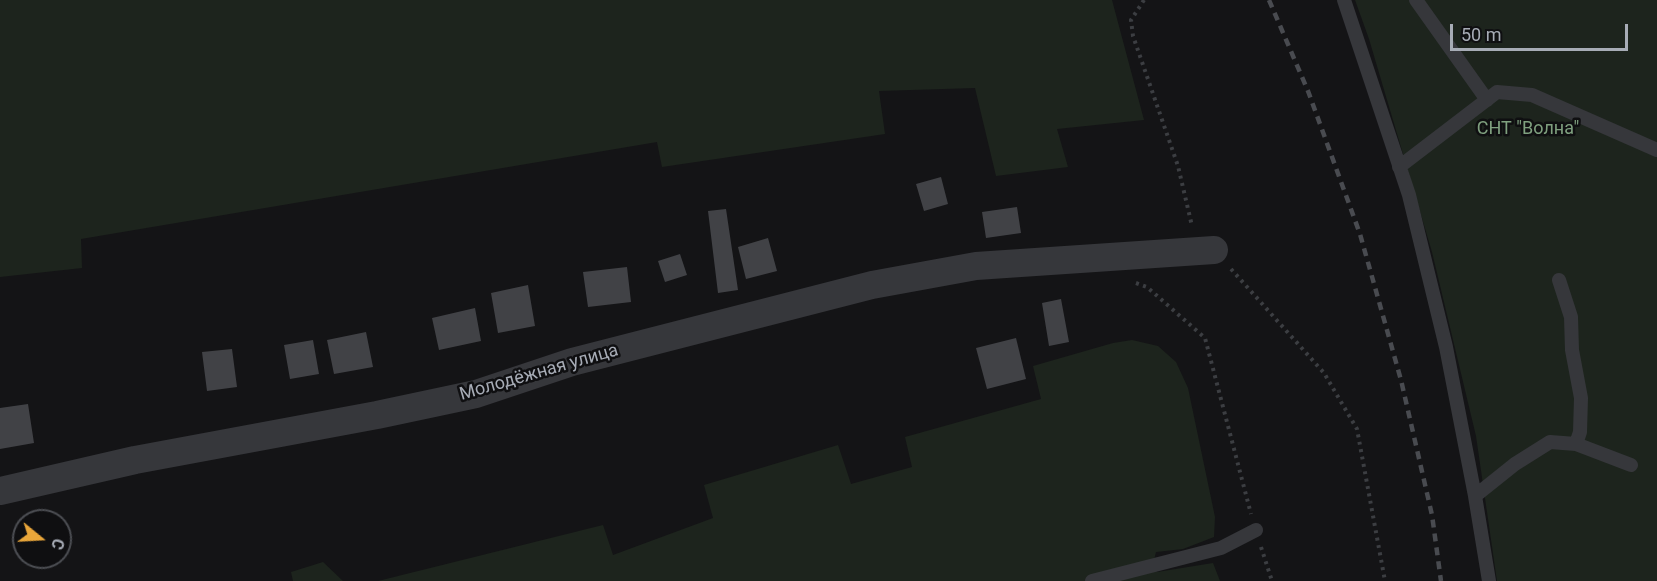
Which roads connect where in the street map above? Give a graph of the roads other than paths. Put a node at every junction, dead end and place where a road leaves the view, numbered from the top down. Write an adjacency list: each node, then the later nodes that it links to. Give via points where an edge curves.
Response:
1 (1344, 0): 5 (lane)
2 (1416, 0): 3 (lane)
3 (1487, 100): 4 (lane, via 1497,92 1532,95); 5 (lane)
4 (1657, 150)
5 (1399, 167): 11 (lane, via 1446,347)
6 (1206, 250): 10 (street, Молодёжная улица, via 976,266 872,285 572,362 476,394 135,460)
7 (1559, 280): 8 (lane, via 1571,317 1572,350 1581,398)
8 (1576, 444): 9 (lane); 11 (lane, via 1550,442)
9 (1631, 465)
10 (0, 491)
11 (1475, 496): 14 (lane)
12 (1256, 530): 13 (lane, via 1221,548)
13 (1092, 581)
14 (1489, 581)

